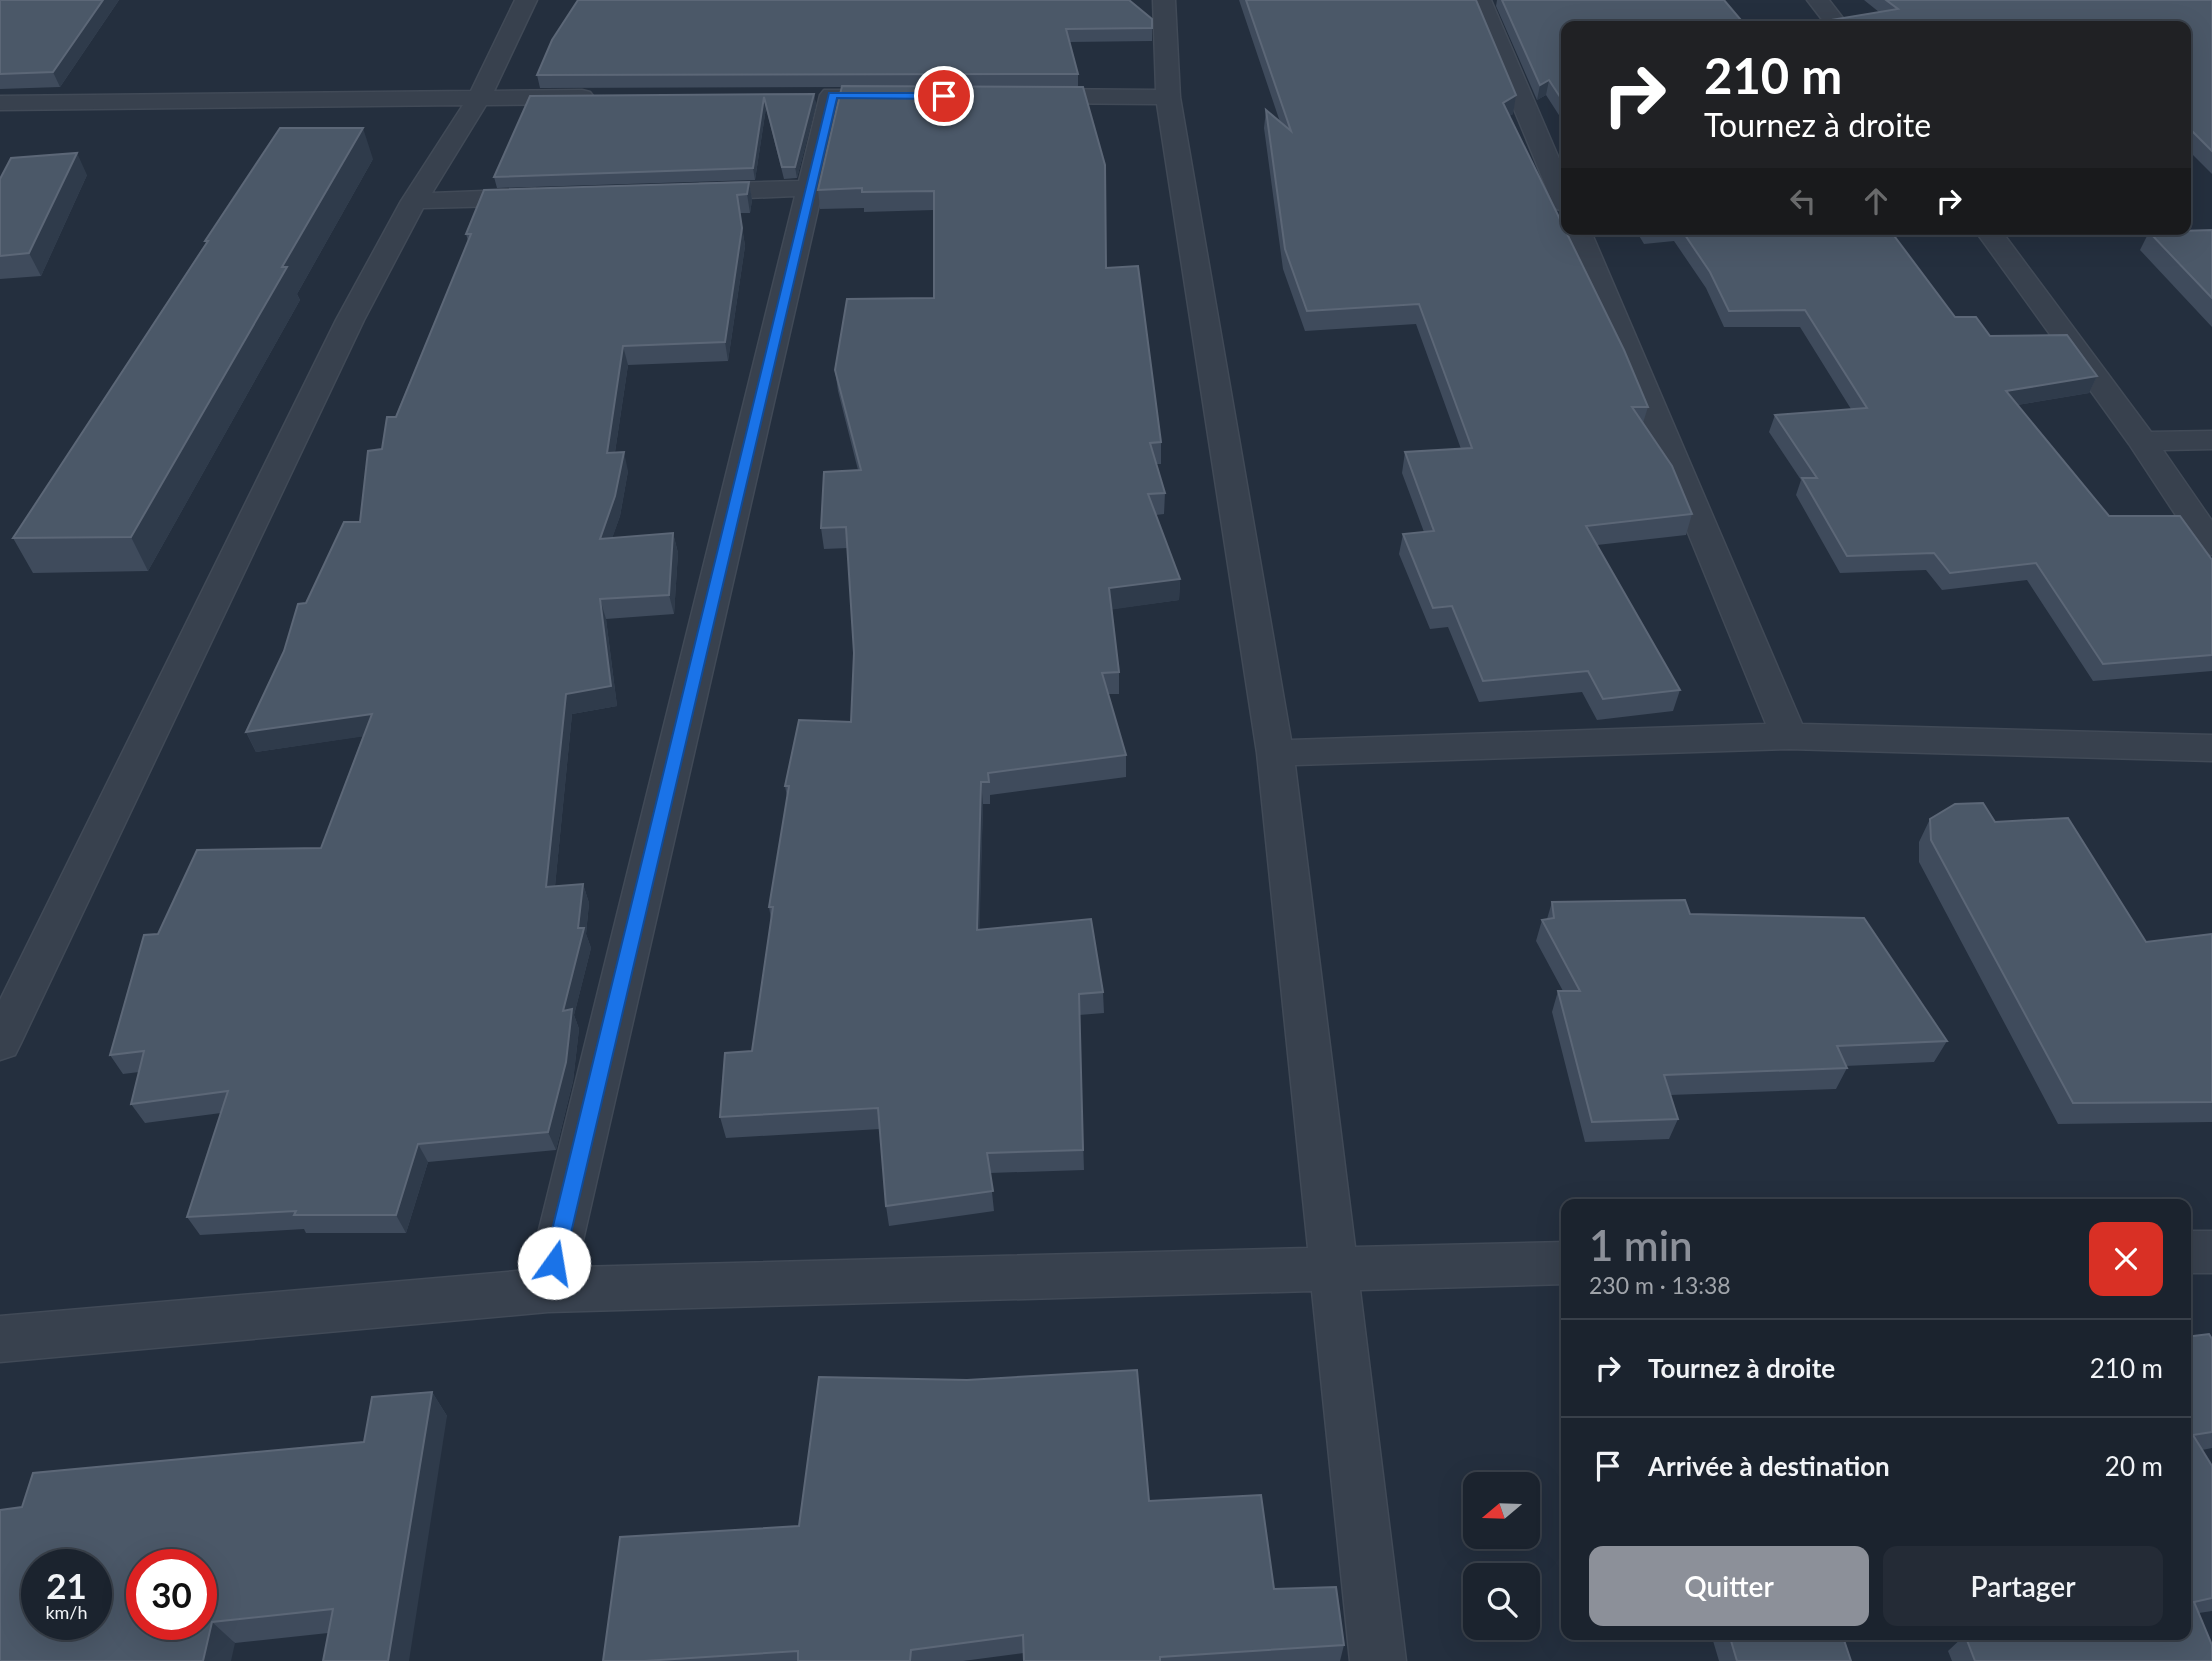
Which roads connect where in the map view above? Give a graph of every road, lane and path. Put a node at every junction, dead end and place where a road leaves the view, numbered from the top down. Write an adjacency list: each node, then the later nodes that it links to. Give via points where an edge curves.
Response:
1 (526, 0): 10 (street)
2 (1164, 0): 8 (street)
3 (1480, 0): 14 (street)
4 (1818, 0): 5 (street)
5 (1834, 21)
6 (833, 95): 12 (street)
7 (1014, 96): 8 (street)
8 (1168, 96): 24 (street)
9 (601, 97): 10 (street)
10 (479, 98): 11 (street); 16 (street)
11 (0, 103)
12 (810, 188): 13 (street); 30 (street)
13 (674, 192)
14 (1561, 192)
15 (565, 196): 16 (street)
16 (414, 201): 25 (street, via 344,333)
17 (1580, 235): 22 (street)
18 (1991, 235): 19 (street)
19 (2142, 440): 20 (street); 21 (street)
20 (2212, 440)
21 (2212, 545)
22 (1789, 736): 23 (street); 24 (street)
23 (2212, 748)
24 (1275, 753): 29 (street)
25 (0, 1043)
26 (2191, 1252): 27 (street)
27 (2212, 1252)
28 (1561, 1263): 29 (street)
29 (1335, 1268): 30 (street); 32 (street)
30 (548, 1290): 31 (street)
31 (0, 1339)
32 (1378, 1661)

